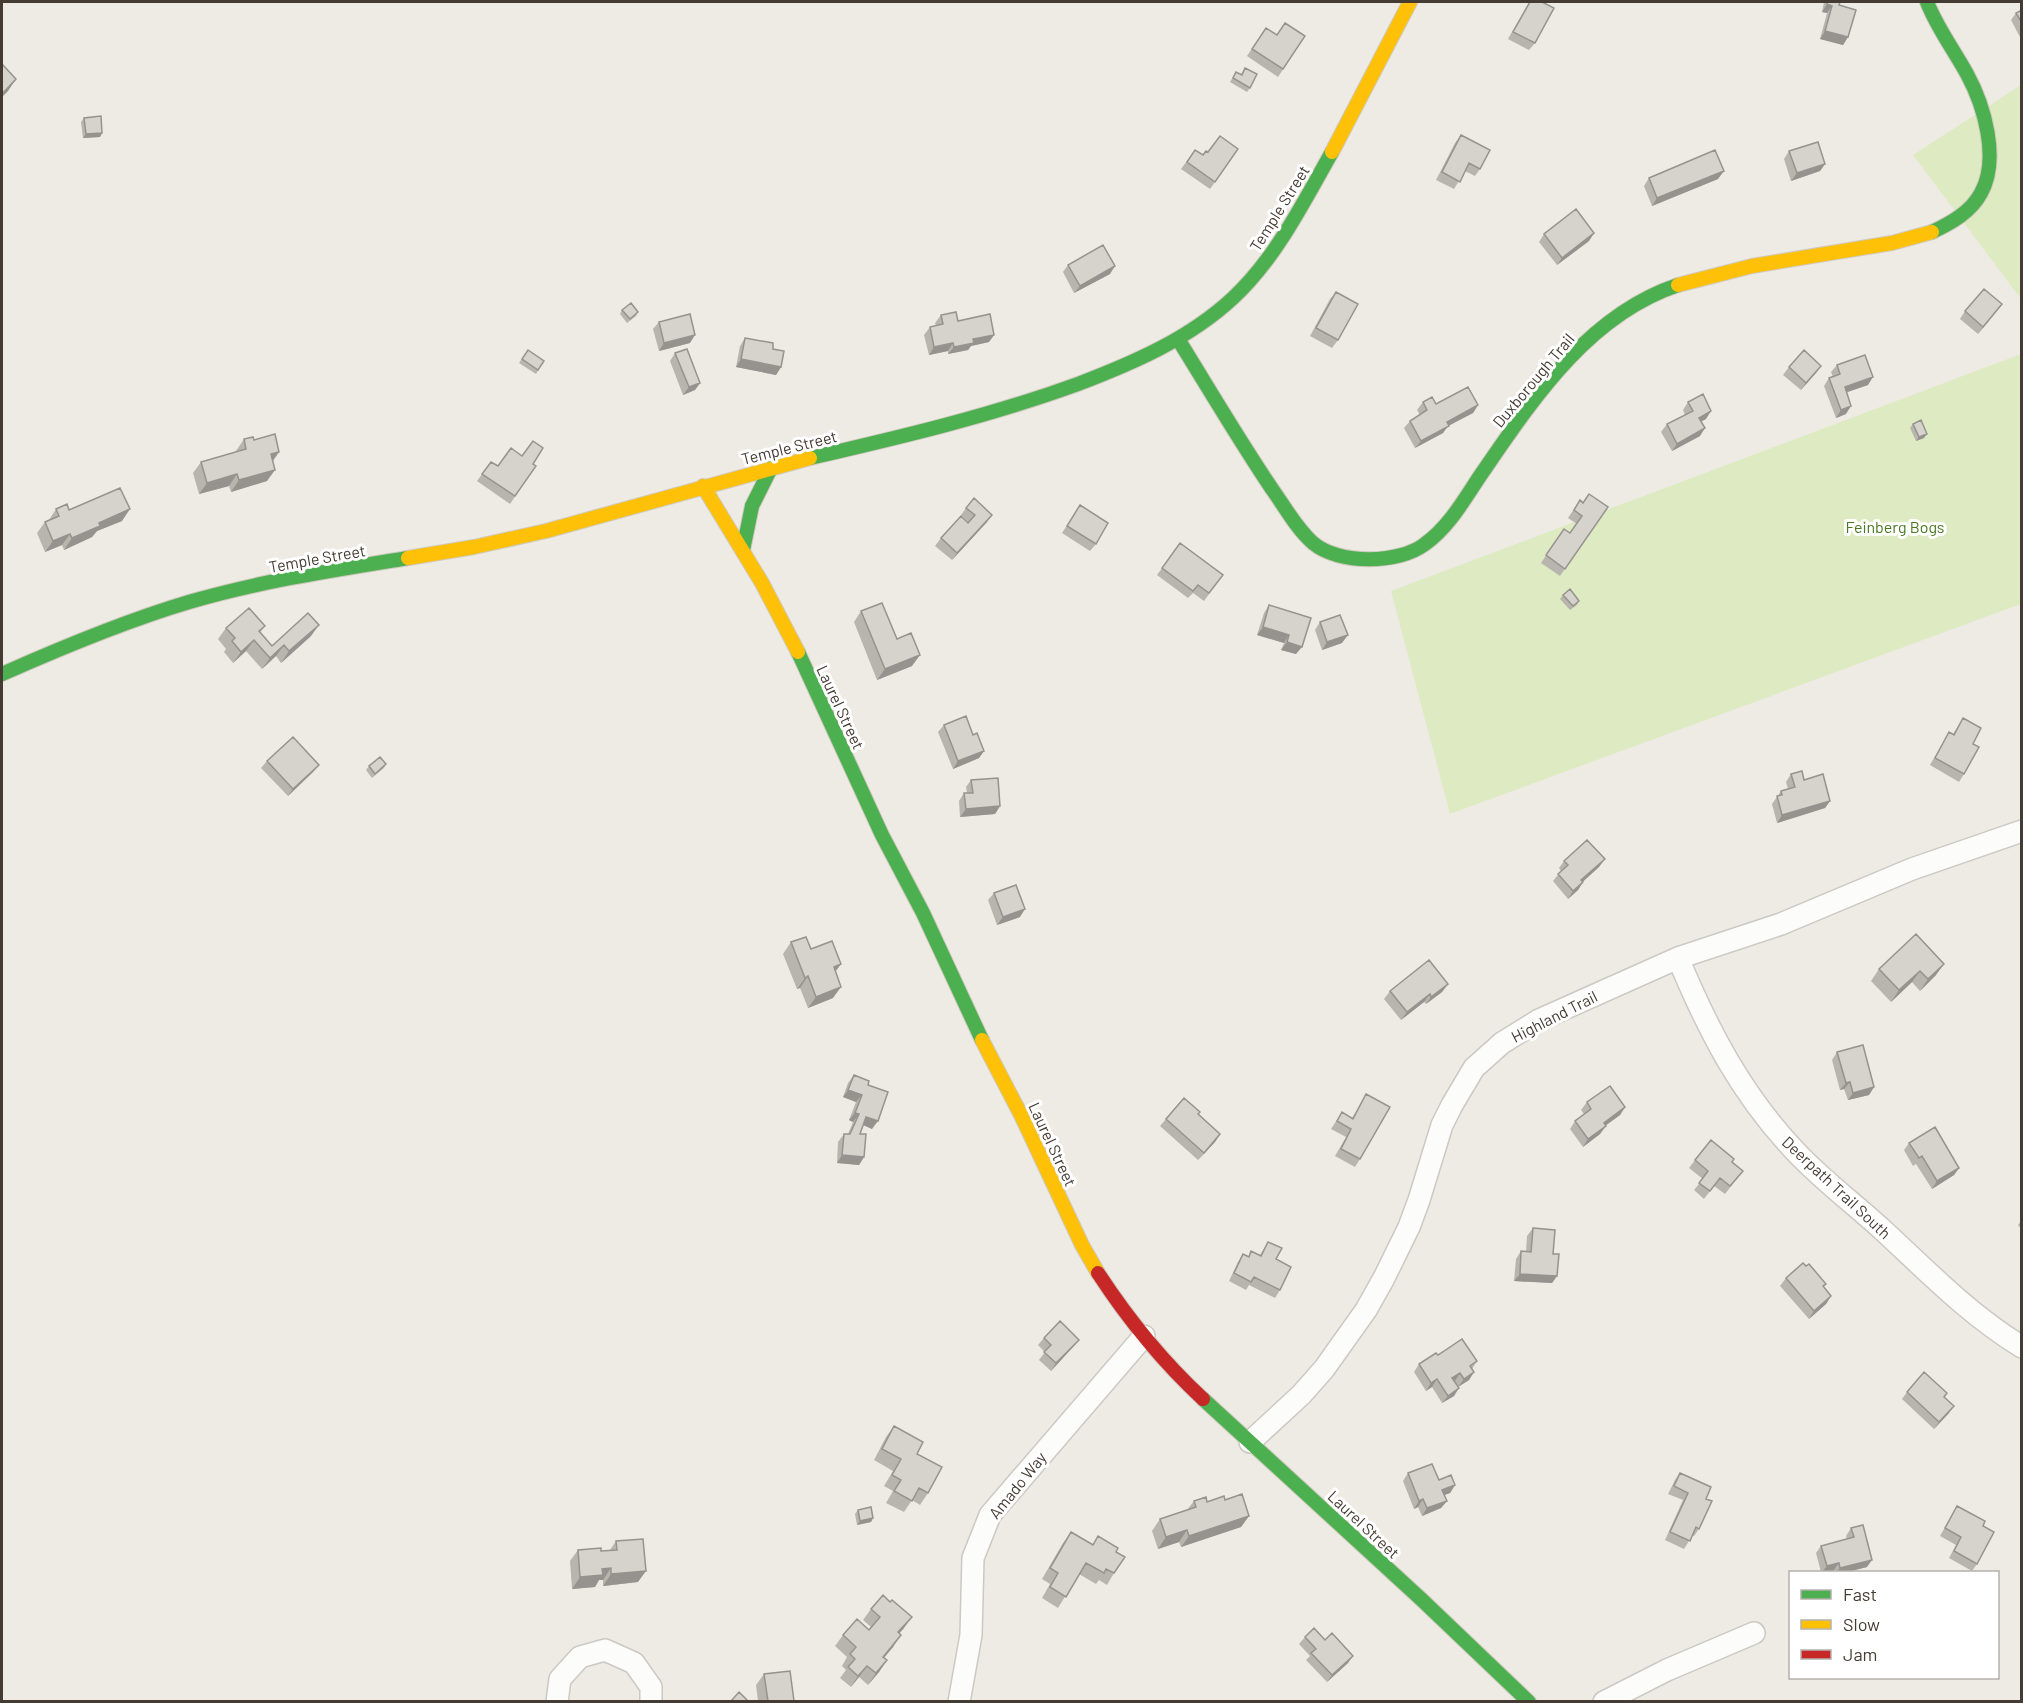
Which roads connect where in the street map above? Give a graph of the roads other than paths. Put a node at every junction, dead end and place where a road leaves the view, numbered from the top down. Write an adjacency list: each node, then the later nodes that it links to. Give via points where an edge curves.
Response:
1 (1410, 2): 3 (main road, Temple Street, via 1287,232 1233,298)
2 (1928, 2): 3 (main road, Duxborough Trail, via 1976,95 1989,136 1987,176 1981,193 1969,208 1935,230 1902,242 1755,266 1643,299 1606,325 1567,361 1510,431 1443,529 1422,546 1393,556 1358,558 1321,549 1307,537 1267,481)
3 (1178, 339): 4 (main road, Temple Street, via 1137,360 1022,404)
4 (771, 468): 5 (main road, Temple Street); 6 (main road, via 752,506)
5 (703, 486): 6 (main road, Laurel Street); 7 (main road, Temple Street, via 511,539 219,593 112,627)
6 (743, 550): 10 (main road, Laurel Street, via 787,629 882,835 983,1043 1022,1114 1082,1245)
7 (2, 674)
8 (2022, 831): 9 (street, Highland Trail, via 1912,869 1780,924)
9 (1678, 958): 11 (street, Deerpath Trail South, via 1713,1037 1731,1067 1794,1150 1945,1290); 12 (street, Highland Trail, via 1539,1020 1502,1043 1474,1068 1442,1125 1409,1227 1366,1310 1324,1369)
10 (1144, 1336): 12 (main road, Laurel Street, via 1192,1389); 16 (street, Amado Way, via 990,1515 973,1558 971,1635)
11 (2022, 1347)
12 (1250, 1442): 17 (main road, Laurel Street)
13 (1754, 1633): 18 (street)
14 (557, 1701): 15 (street, via 560,1678 580,1658 605,1650 634,1663 651,1687)
15 (651, 1701)
16 (959, 1701)
17 (1529, 1701)
18 (1604, 1701)

